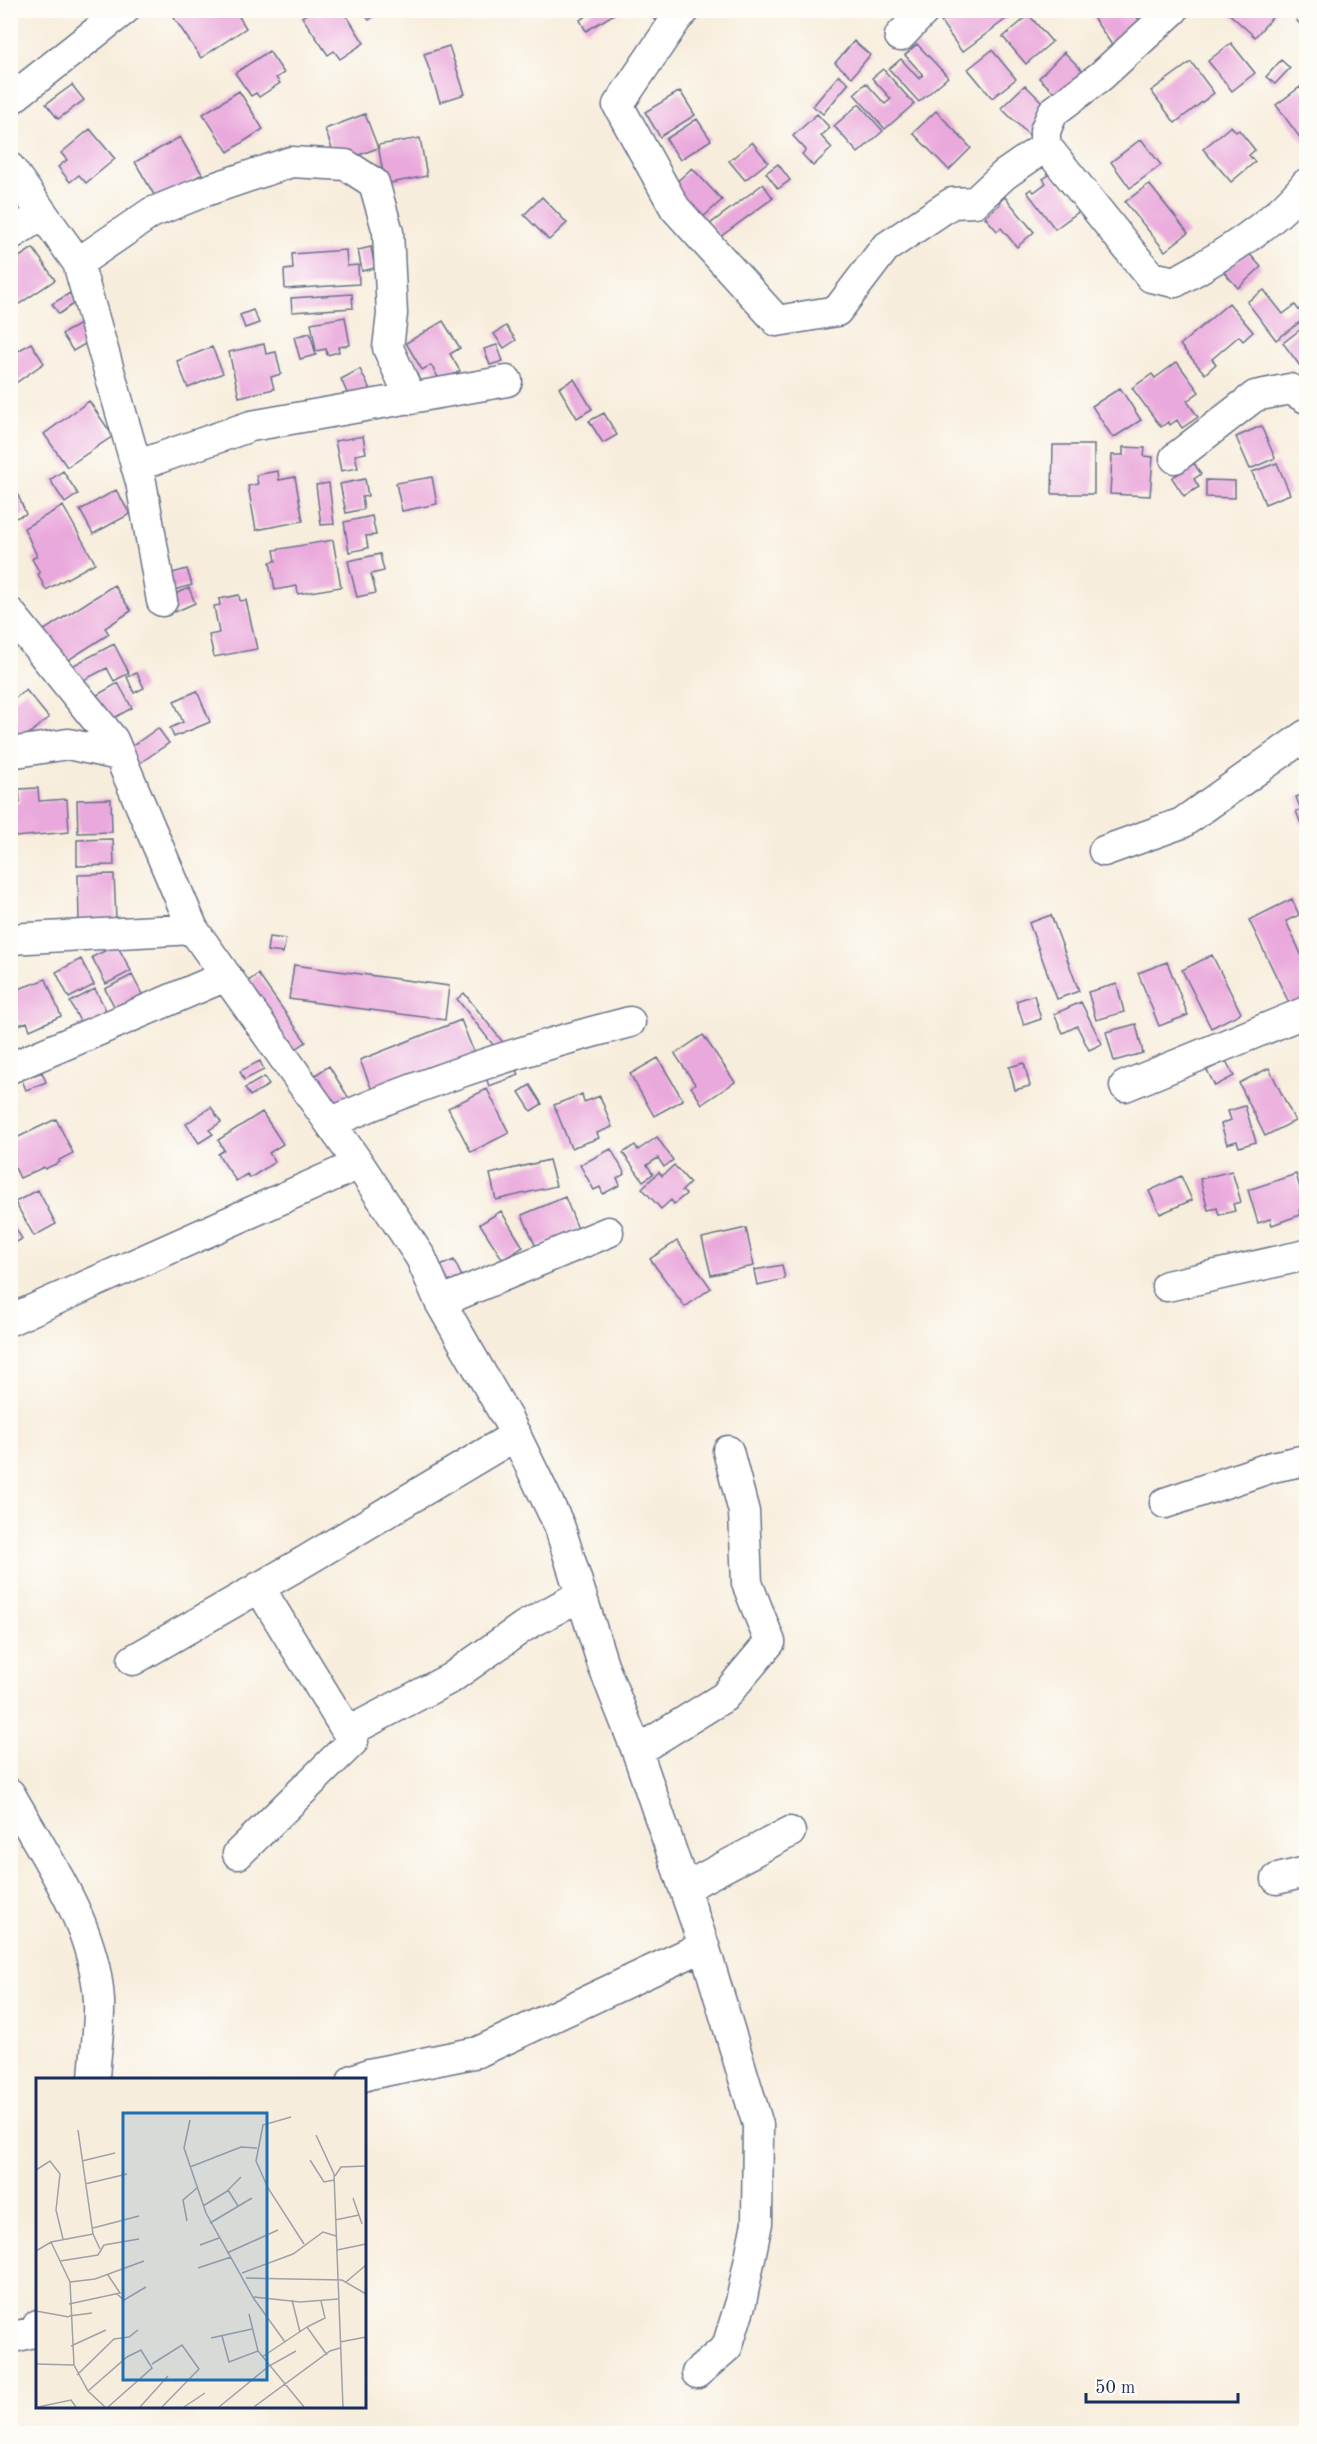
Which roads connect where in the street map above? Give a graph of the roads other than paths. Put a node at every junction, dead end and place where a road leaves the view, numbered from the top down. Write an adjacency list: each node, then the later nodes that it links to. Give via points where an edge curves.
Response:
1 (124, 10): 6 (street)
2 (685, 10): 7 (street, via 618,105 675,208 777,321 837,311 885,248 952,203 975,202 1004,175)
3 (925, 10): 5 (street)
4 (1173, 10): 7 (street, via 1101,76 1053,112 1045,131)
5 (900, 36)
6 (10, 100)
7 (1046, 146): 9 (street, via 1151,277 1175,282 1217,259 1277,213)
8 (10, 168): 10 (street)
9 (1306, 184)
10 (43, 214): 11 (street); 12 (street)
11 (10, 235)
12 (78, 263): 15 (street, via 151,213 205,191 291,162 346,165 374,183 388,232 392,314 388,348); 17 (street)
13 (507, 381): 15 (street)
14 (1306, 398): 16 (street, via 1290,390 1255,396)
15 (411, 399): 17 (street, via 251,426)
16 (1175, 458)
17 (136, 466): 18 (street)
18 (162, 601)
19 (10, 613): 20 (street)
20 (102, 726): 22 (street); 24 (street)
21 (1306, 735): 25 (street, via 1182,824)
22 (68, 744): 23 (street); 24 (street)
23 (10, 753)
24 (119, 755): 26 (street)
25 (1104, 851)
26 (193, 928): 27 (street); 28 (street)
27 (10, 939)
28 (226, 976): 31 (street); 33 (street)
29 (1306, 1012): 32 (street)
30 (630, 1022): 33 (street, via 453,1075)
31 (10, 1068)
32 (1125, 1086)
33 (330, 1123): 34 (street)
34 (359, 1164): 38 (street, via 421,1258); 39 (street)
35 (608, 1232): 38 (street)
36 (1306, 1255): 37 (street)
37 (1167, 1286)
38 (440, 1302): 40 (street)
39 (10, 1320)
40 (516, 1435): 44 (street); 45 (street, via 559,1525)
41 (728, 1450): 48 (street, via 744,1512 747,1583 770,1642 724,1697)
42 (1306, 1460): 43 (street, via 1272,1467)
43 (1166, 1503)
44 (259, 1587): 46 (street); 47 (street)
45 (581, 1595): 47 (street, via 523,1627 451,1678); 48 (street, via 604,1668)
46 (133, 1660)
47 (348, 1732): 51 (street, via 353,1741)
48 (637, 1751): 54 (street)
49 (10, 1794): 56 (street, via 77,1915 92,1955 99,2001)
50 (790, 1832): 54 (street)
51 (238, 1854)
52 (1306, 1872): 53 (street)
53 (1277, 1879)
54 (684, 1888): 55 (street)
55 (704, 1946): 57 (street, via 478,2052); 58 (street, via 758,2125 757,2223 741,2302 727,2347)
56 (94, 2078)
57 (356, 2078)
58 (698, 2373)

